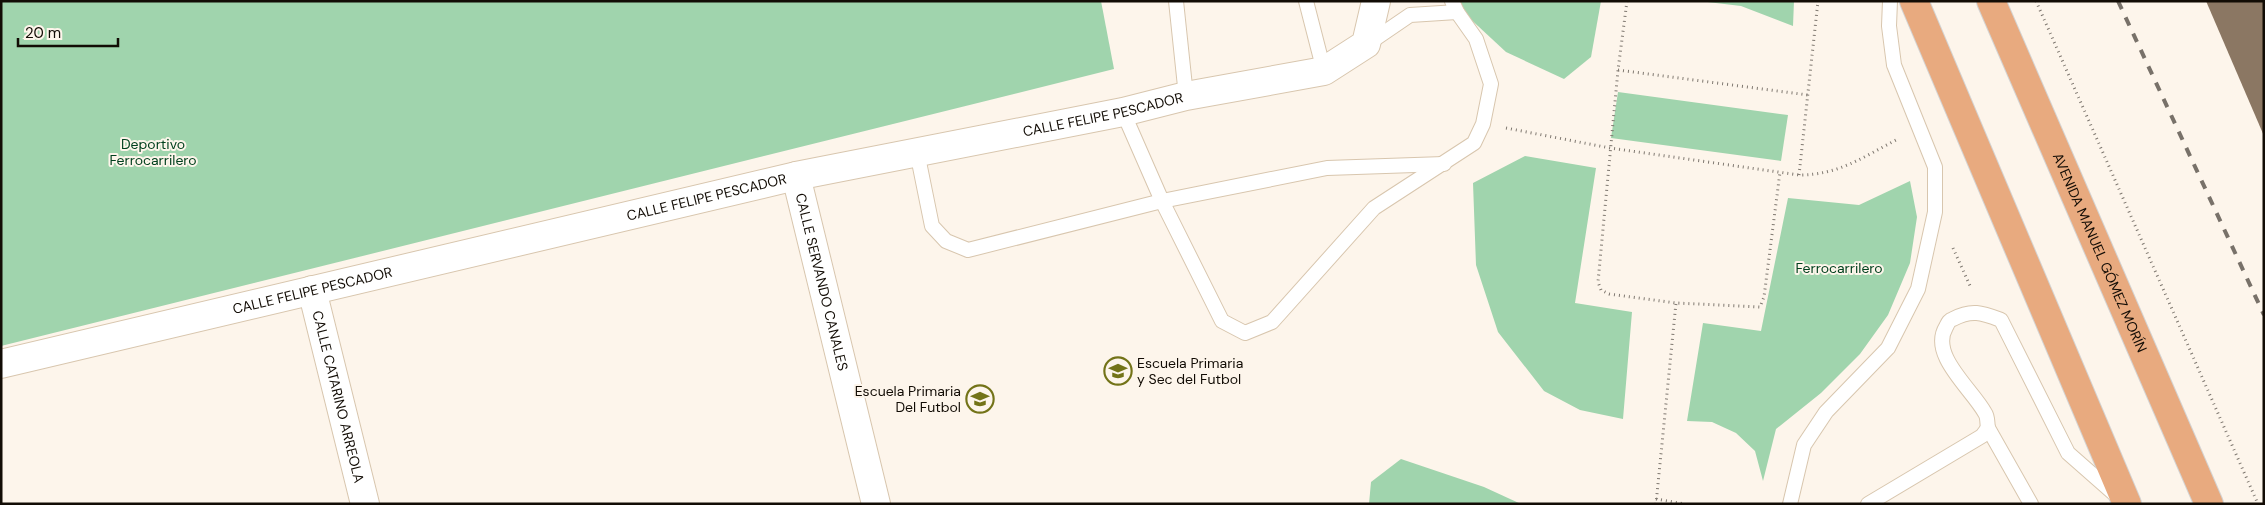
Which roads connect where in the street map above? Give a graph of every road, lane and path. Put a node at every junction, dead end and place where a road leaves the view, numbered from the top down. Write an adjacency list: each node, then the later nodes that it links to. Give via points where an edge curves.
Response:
1 (1176, 1): 15 (lane)
2 (1306, 1): 13 (lane)
3 (1376, 1): 11 (street)
4 (1627, 1): 12 (path)
5 (1818, 1): 14 (path)
6 (1890, 1): 18 (lane, via 1889,26 1894,65)
7 (1914, 1): 40 (main road)
8 (1991, 1): 41 (main road, AVENIDA MANUEL GÓMEZ MORÍN)
9 (2036, 1): 42 (path)
10 (1454, 7): 11 (lane, via 1410,15); 17 (lane, via 1476,39 1491,84)
11 (1366, 44): 13 (street, CALLE FELIPE PESCADOR)
12 (1618, 70): 14 (path); 19 (path)
13 (1324, 71): 15 (street, CALLE FELIPE PESCADOR)
14 (1808, 95): 23 (path)
15 (1186, 96): 16 (street, CALLE FELIPE PESCADOR)
16 (1122, 112): 20 (street, CALLE FELIPE PESCADOR); 25 (lane)
17 (1484, 124): 19 (path); 21 (lane, via 1474,143)
18 (1918, 129): 23 (path, via 1835,171); 26 (lane, via 1935,167)
19 (1610, 148): 22 (path); 28 (path, via 1598,282 1601,290 1609,294)
20 (917, 152): 24 (street, CALLE FELIPE PESCADOR); 25 (lane, via 932,226 946,241 968,250)
21 (1444, 164): 25 (lane, via 1327,168); 25 (lane, via 1374,208 1272,322 1245,333 1222,321)
22 (1780, 172): 23 (path); 28 (path, via 1760,307)
23 (1799, 175)
24 (796, 176): 27 (street, CALLE FELIPE PESCADOR); 34 (street, CALLE SERVANDO CANALES)
25 (1162, 201)
26 (1935, 212): 29 (path); 37 (lane, via 1918,289 1888,348 1826,412 1804,445)
27 (312, 290): 30 (street, CALLE FELIPE PESCADOR); 33 (street, CALLE CATARINO ARREOLA)
28 (1676, 303): 32 (path)
29 (1984, 313): 31 (lane, via 1968,312 1950,320 1942,334 1941,349 1986,414); 40 (lane, via 2001,320 2068,453)
30 (1, 364)
31 (1988, 428): 38 (lane, via 1982,436); 39 (lane)
32 (1656, 499): 35 (path); 36 (path)
33 (365, 504)
34 (876, 504)
35 (1656, 504)
36 (1685, 504)
37 (1790, 504)
38 (1868, 504)
39 (2031, 504)
40 (2127, 504)
41 (2209, 504)
42 (2258, 504)

